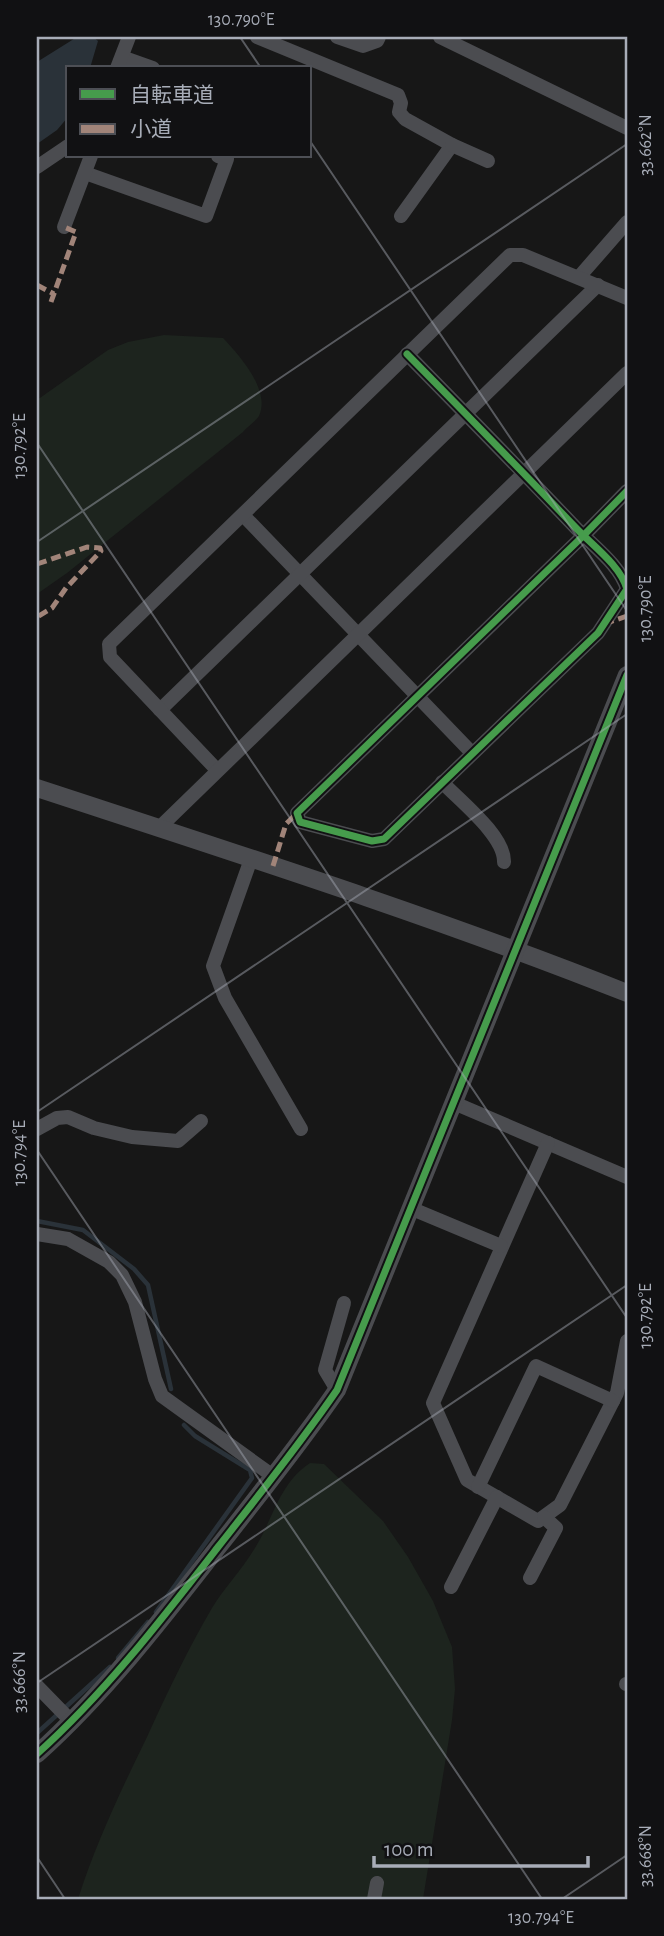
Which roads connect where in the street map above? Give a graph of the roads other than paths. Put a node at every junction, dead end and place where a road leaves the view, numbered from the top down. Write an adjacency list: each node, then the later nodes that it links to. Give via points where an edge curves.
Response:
1 (129, 37): 6 (street)
2 (257, 37): 9 (street, via 397,95 405,119)
3 (337, 37): 4 (street, via 363,46)
4 (379, 37)
5 (440, 37): 8 (street)
6 (120, 63): 7 (street)
7 (140, 66)
8 (627, 128)
9 (453, 145): 13 (street); 16 (street)
10 (66, 147): 14 (street)
11 (90, 158): 15 (street)
12 (224, 158): 15 (street, via 206,216)
13 (488, 161)
14 (37, 167)
15 (85, 173): 18 (street)
16 (401, 216)
17 (627, 222): 19 (street)
18 (64, 227)
19 (579, 278): 20 (street); 22 (street, via 510,254)
20 (598, 285): 21 (street); 24 (street)
21 (627, 298)
22 (407, 354): 24 (street); 27 (street)
23 (627, 373): 25 (street)
24 (465, 413): 25 (street); 29 (street)
25 (524, 473): 28 (street); 30 (street)
26 (627, 491): 28 (street)
27 (243, 515): 29 (street); 33 (street, via 109,644 110,657)
28 (583, 536): 32 (street); 34 (street, via 624,577 627,589 598,633)
29 (300, 574): 30 (street); 33 (street)
30 (358, 634): 32 (street); 35 (street)
31 (627, 675): 41 (street)
32 (416, 695): 34 (street); 36 (street, via 296,813 300,822 372,841 384,839)
33 (160, 710): 35 (street)
34 (472, 753): 36 (street)
35 (217, 770): 38 (street)
36 (442, 782): 40 (street, via 497,838 505,852)
37 (37, 788): 38 (street)
38 (159, 828): 39 (street)
39 (251, 859): 41 (street); 46 (street, via 213,966 225,998)
40 (504, 862)
41 (515, 949): 42 (street); 43 (street)
42 (627, 993)
43 (454, 1103): 47 (street); 49 (street)
44 (201, 1121): 45 (street, via 178,1141 132,1138 68,1117)
45 (37, 1129)
46 (301, 1129)
47 (548, 1143): 48 (street); 51 (street)
48 (627, 1177)
49 (410, 1208): 51 (street); 55 (street)
50 (37, 1234): 57 (street, via 68,1239 109,1262 122,1275 135,1302 162,1396)
51 (502, 1246): 58 (street, via 433,1403 467,1480)
52 (344, 1303): 55 (street, via 325,1370)
53 (627, 1341): 54 (street)
54 (623, 1381): 56 (street)
55 (337, 1390): 57 (street)
56 (613, 1401): 58 (street, via 536,1366); 60 (street, via 560,1505)
57 (273, 1476): 64 (street, via 160,1621)
58 (478, 1487): 59 (street)
59 (496, 1497): 60 (street, via 538,1521); 62 (street)
60 (544, 1517): 61 (street, via 556,1528)
61 (530, 1578)
62 (451, 1587)
63 (37, 1686): 64 (street)
64 (70, 1720): 65 (street)
65 (37, 1754)
66 (377, 1882): 67 (street)
67 (374, 1899)

